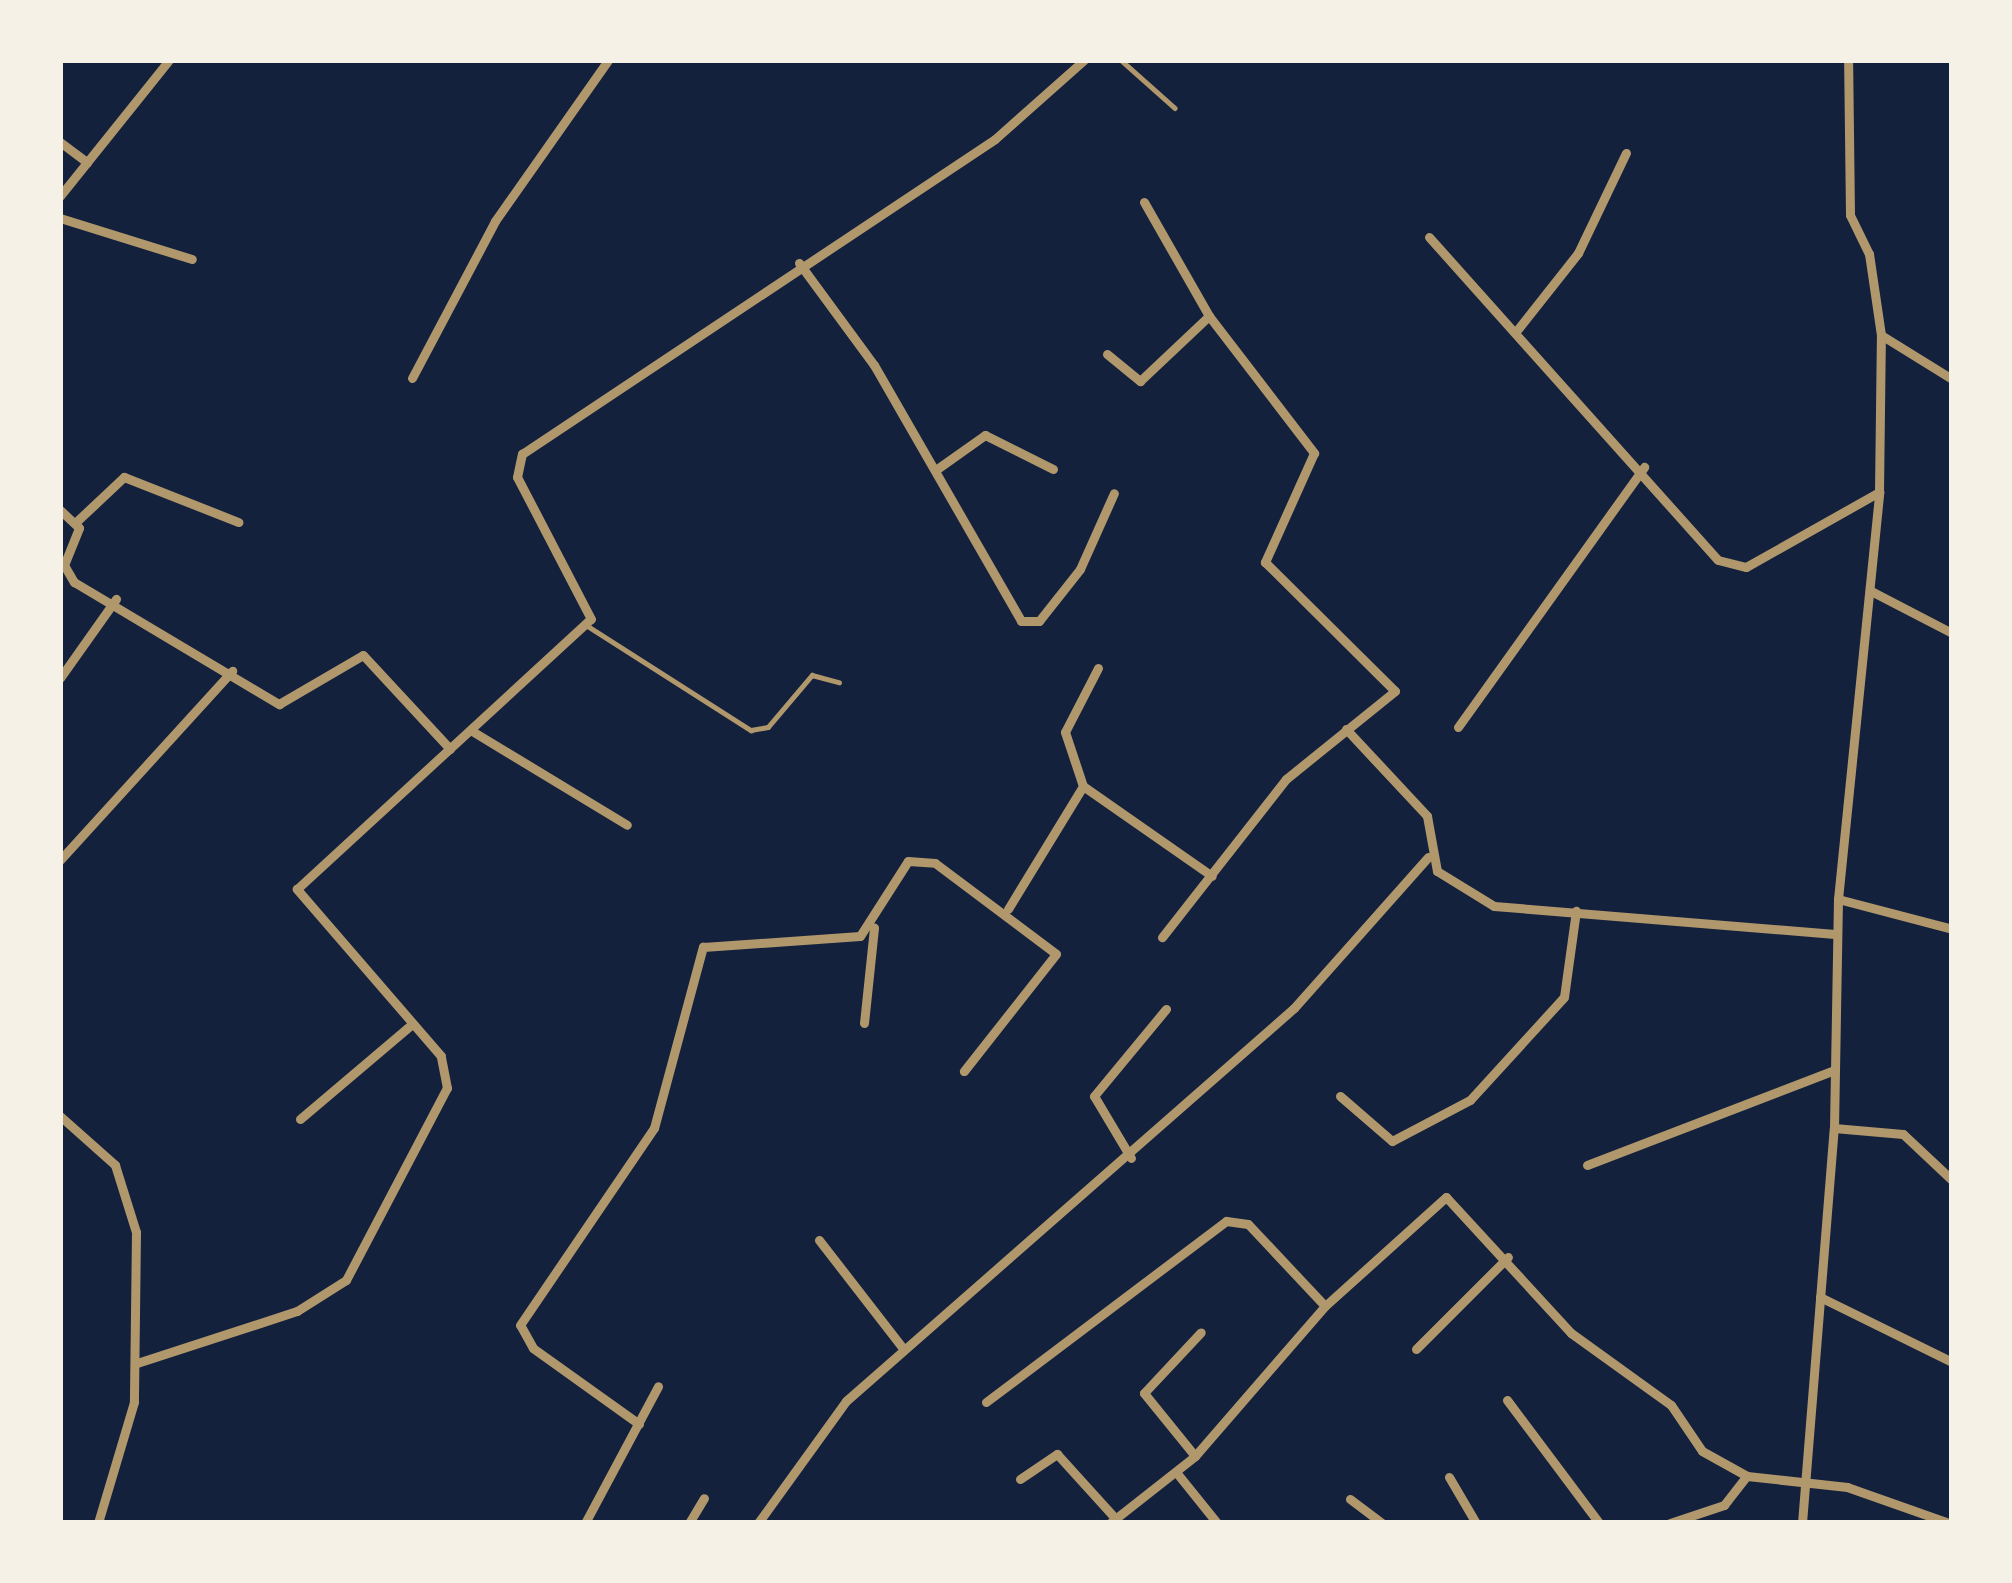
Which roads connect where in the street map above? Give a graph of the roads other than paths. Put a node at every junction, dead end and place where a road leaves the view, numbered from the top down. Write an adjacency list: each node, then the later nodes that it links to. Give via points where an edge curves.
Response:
1 (169, 60): 9 (street)
2 (608, 60): 20 (street, via 495,221)
3 (1084, 60): 15 (street, via 995,139)
4 (1121, 60): 6 (lane)
5 (1848, 60): 18 (street, via 1850,215 1869,254)
6 (1175, 108)
7 (60, 142): 9 (street)
8 (1626, 152): 17 (street, via 1578,253)
9 (86, 162): 10 (street)
10 (60, 196)
11 (1144, 202): 16 (street)
12 (60, 218): 14 (street)
13 (1429, 237): 17 (street)
14 (192, 259)
15 (799, 263): 23 (street); 32 (street, via 517,462 594,607)
16 (1209, 316): 19 (street, via 1140,381); 39 (street, via 1314,453 1265,562 1394,685)
17 (1518, 328): 22 (street)
18 (1881, 335): 21 (street); 25 (street)
19 (1107, 354)
20 (412, 378)
21 (1952, 379)
22 (1644, 467): 25 (street, via 1718,560 1738,568); 38 (street)
23 (937, 469): 24 (street, via 985,435); 26 (street, via 1027,624 1081,569)
24 (1053, 470)
25 (1879, 492): 30 (street)
26 (1114, 493)
27 (60, 509): 28 (street)
28 (76, 522): 29 (street, via 124,477); 31 (street, via 65,572)
29 (238, 522)
30 (1871, 591): 33 (street); 47 (street)
31 (116, 599): 35 (street); 36 (street)
32 (586, 625): 37 (lane, via 751,730 768,727 812,675); 40 (street)
33 (1952, 632)
34 (1098, 668): 42 (street, via 1065,732)
35 (232, 670): 41 (street, via 291,704 363,655); 45 (street)
36 (60, 677)
37 (839, 682)
38 (1458, 727)
39 (1346, 729): 44 (street, via 1427,815); 46 (street, via 1286,779)
40 (472, 730): 41 (street); 43 (street)
41 (450, 749): 56 (street, via 297,889)
42 (1083, 785): 46 (street); 48 (street)
43 (627, 825)
44 (1429, 857): 49 (street, via 1494,906); 63 (street, via 1294,1008)
45 (60, 860)
46 (1212, 876): 53 (street)
47 (1838, 899): 51 (street); 52 (street)
48 (1008, 909): 50 (street, via 916,859); 58 (street, via 1056,961)
49 (1576, 911): 52 (street); 59 (street, via 1564,998 1469,1100 1392,1142)
50 (874, 928): 55 (street); 78 (street, via 703,947 654,1128 520,1324 533,1348)
51 (1952, 929)
52 (1835, 934): 57 (street)
53 (1162, 937)
54 (1166, 1009): 63 (street, via 1094,1096)
55 (864, 1023)
56 (410, 1025): 61 (street); 74 (street, via 441,1056 447,1088 346,1280 298,1311)
57 (1834, 1070): 62 (street); 64 (street)
58 (964, 1071)
59 (1340, 1096)
60 (60, 1116): 74 (street, via 115,1165 134,1207)
61 (300, 1119)
62 (1834, 1128): 65 (street, via 1903,1134); 68 (street)
63 (1131, 1158): 71 (street)
64 (1587, 1165)
65 (1952, 1180)
66 (819, 1240): 71 (street)
67 (1508, 1257): 69 (street, via 1453,1198 1438,1199); 72 (street); 81 (street, via 1570,1333 1671,1405 1702,1451)
68 (1820, 1298): 73 (street); 84 (street)
69 (1325, 1306): 77 (street, via 1248,1224 1226,1221); 79 (street)
70 (1202, 1332): 79 (street, via 1144,1394)
71 (902, 1347): 91 (street, via 817,1432)
72 (1416, 1349)
73 (1952, 1362)
74 (137, 1363): 88 (street)
75 (658, 1386): 78 (street)
76 (1507, 1400): 95 (street)
77 (986, 1402)
78 (639, 1424): 89 (street)
79 (1196, 1456): 80 (street)
80 (1176, 1472): 87 (street); 92 (street)
81 (1747, 1476): 84 (street); 96 (street, via 1724,1505)
82 (1449, 1477): 94 (street)
83 (1020, 1479): 87 (street, via 1057,1454)
84 (1801, 1484): 97 (street); 98 (street, via 1847,1487)
85 (704, 1498): 90 (street)
86 (1350, 1499): 93 (street)
87 (1113, 1521)
88 (98, 1523)
89 (585, 1523)
90 (689, 1523)
91 (758, 1523)
92 (1217, 1523)
93 (1382, 1523)
94 (1476, 1523)
95 (1599, 1523)
96 (1670, 1523)
97 (1802, 1523)
98 (1949, 1523)

